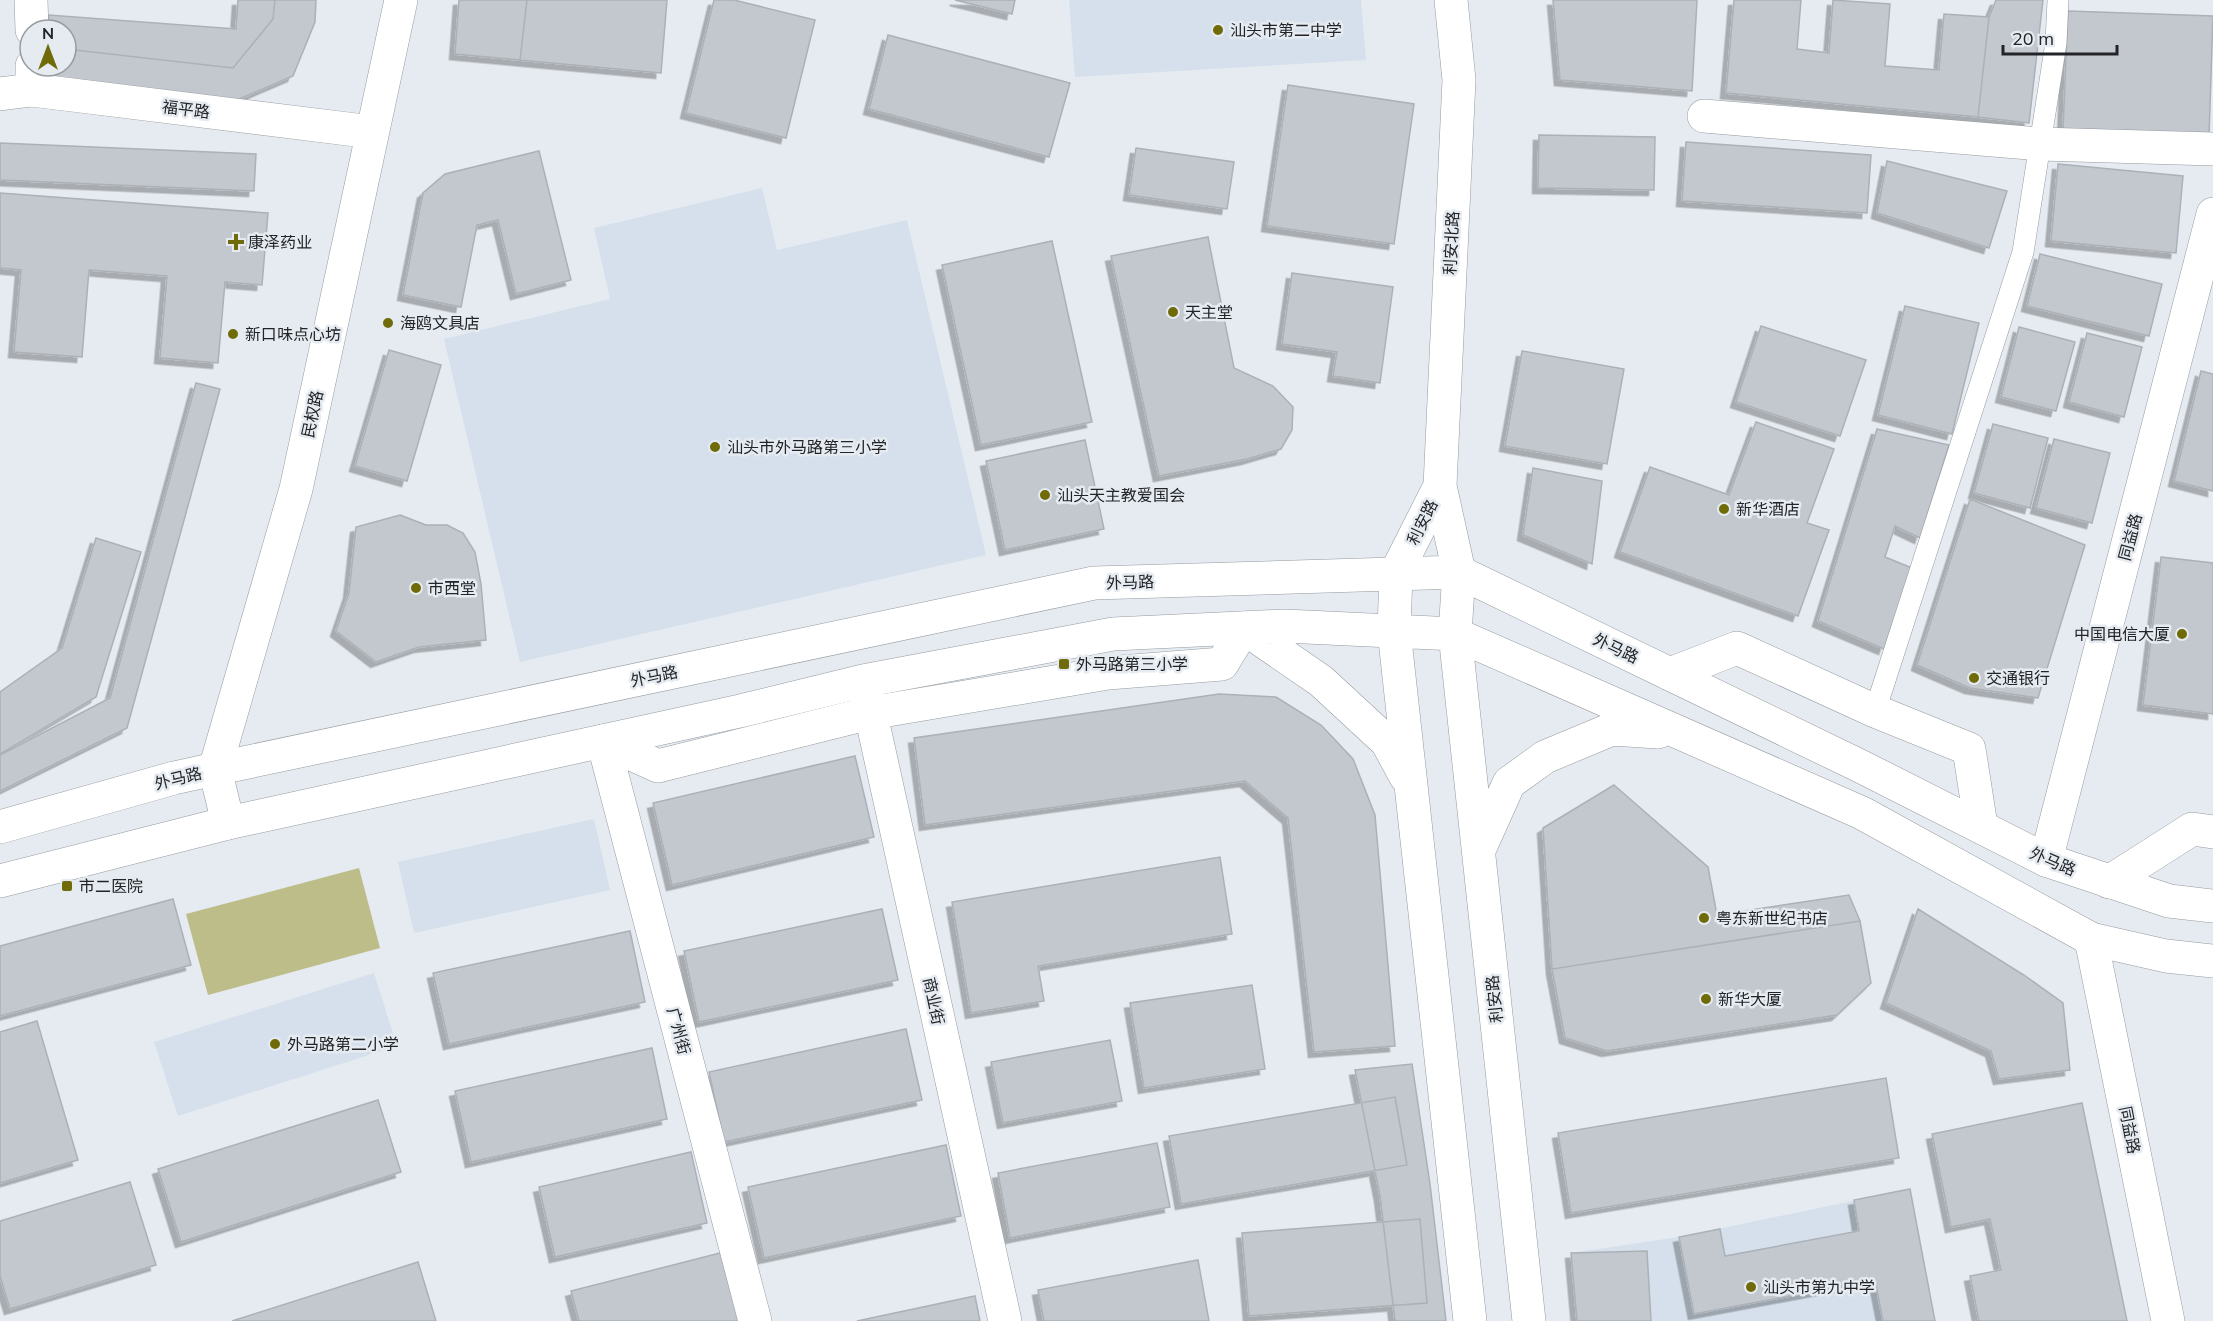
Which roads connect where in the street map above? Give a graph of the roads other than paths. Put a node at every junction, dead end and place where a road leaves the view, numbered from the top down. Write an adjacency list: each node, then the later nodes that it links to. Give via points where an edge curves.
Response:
1 (31, 0): 5 (street)
2 (401, 0): 9 (street, 民权路)
3 (1452, 0): 13 (street, 利安北路, via 1459,80)
4 (2058, 0): 10 (lane, via 2056,43)
5 (32, 18)
6 (32, 78): 7 (street, 福平路); 9 (street, 福平路)
7 (0, 94)
8 (1704, 116): 10 (street)
9 (372, 132): 25 (street, 民权路, via 296,489)
10 (2040, 144): 11 (street); 21 (lane, via 2023,252)
11 (2213, 149)
12 (2213, 214): 32 (street, 同益路)
13 (1440, 486): 14 (street, 利安路); 15 (street, 利安路)
14 (1459, 572): 15 (street, 外马路); 18 (street, 利安路); 19 (street, 外马路)
15 (1396, 573): 17 (street, 利安路); 25 (street, 外马路, via 1094,583)
16 (1244, 627): 17 (street); 20 (street, via 1113,634); 22 (street, via 1222,664 1108,673); 26 (street, via 1321,681 1387,742)
17 (1394, 631): 18 (street); 26 (street, 利安路)
18 (1455, 634): 23 (street); 31 (street, 利安路)
19 (1670, 674): 21 (street, via 1737,648); 28 (street, 外马路)
20 (863, 681): 22 (street, 商业街); 24 (street)
21 (1875, 711): 28 (street, via 1969,749)
22 (870, 713): 24 (street, via 658,766); 39 (street, 商业街)
23 (1680, 733): 31 (street, via 1612,729 1545,757 1509,783); 36 (street, via 1862,813)
24 (603, 741): 27 (street); 38 (street, 广州街)
25 (215, 769): 27 (street, 民权路); 29 (street, 外马路)
26 (1411, 786): 40 (street, 利安路)
27 (228, 823): 33 (street)
28 (1981, 826): 32 (street, 外马路)
29 (0, 827)
30 (2213, 832): 34 (street, via 2192,829)
31 (1478, 852): 41 (street, 利安路)
32 (2046, 860): 34 (street, 外马路)
33 (0, 881)
34 (2109, 882): 35 (street, 外马路, via 2169,901)
35 (2213, 906)
36 (2091, 939): 37 (street, via 2166,956); 42 (street, 同益路)
37 (2213, 961)
38 (755, 1321)
39 (1005, 1321)
40 (1470, 1321)
41 (1529, 1321)
42 (2168, 1321)

